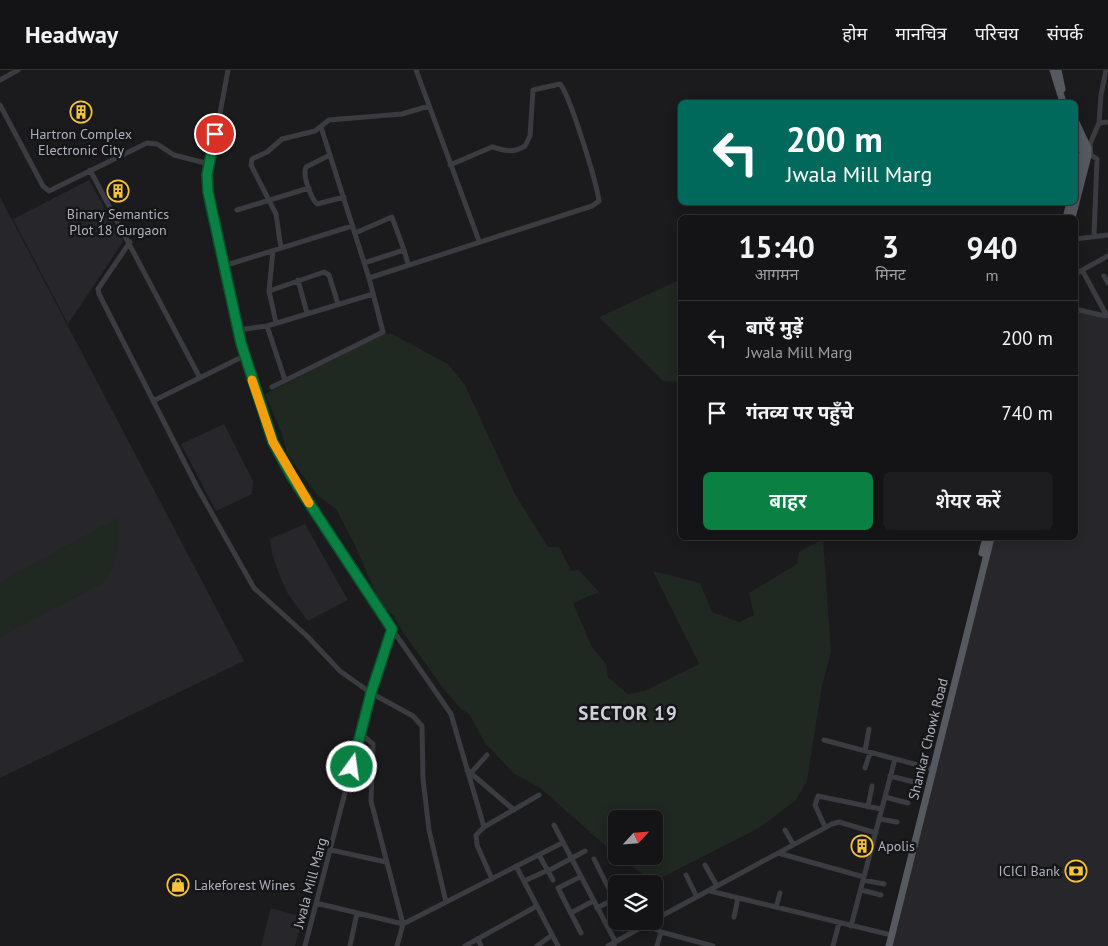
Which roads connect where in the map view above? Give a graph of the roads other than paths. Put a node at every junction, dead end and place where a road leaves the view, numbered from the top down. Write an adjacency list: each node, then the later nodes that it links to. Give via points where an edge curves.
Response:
1 (18, 70): 7 (street)
2 (228, 70): 18 (street)
3 (416, 70): 11 (street)
4 (1053, 70): 8 (main road)
5 (1058, 70): 9 (main road)
6 (1106, 70): 13 (street)
7 (0, 80)
8 (1062, 100)
9 (1066, 100)
10 (0, 105): 20 (street, via 46,189 53,190)
11 (429, 106): 15 (street, via 402,114 329,120); 19 (street)
12 (1108, 122): 13 (street)
13 (1099, 123): 30 (street, via 1090,144 1091,155 1098,158)
14 (1078, 126): 23 (main road, via 1088,148)
15 (321, 127): 17 (street); 25 (street, via 312,133 282,140 250,162)
16 (1078, 139): 21 (main road, via 1082,152)
17 (330, 155): 22 (street, via 304,168); 24 (street)
18 (209, 164): 20 (street, via 177,156 152,143); 55 (street, via 208,192)
19 (450, 165): 32 (street); 32 (street, via 492,147 505,152 525,146 530,136 533,90 558,84 562,86 599,201 592,206)
20 (90, 170): 33 (street)
21 (1078, 171)
22 (310, 188): 24 (street, via 317,204); 25 (street)
23 (1078, 195)
24 (344, 197): 27 (street)
25 (270, 200): 26 (street); 34 (street, via 276,214)
26 (237, 210)
27 (352, 226): 28 (street); 34 (street)
28 (355, 233): 35 (street, via 392,217); 38 (street)
29 (1108, 235): 30 (street)
30 (1094, 236): 31 (street)
31 (1078, 239)
32 (479, 241): 40 (street)
33 (130, 242): 57 (street); 60 (street, via 98,291)
34 (281, 248): 36 (street)
35 (404, 250): 38 (street); 40 (street)
36 (273, 251): 39 (street); 47 (street)
37 (1108, 256): 41 (street)
38 (364, 263): 44 (street)
39 (230, 264)
40 (408, 264): 44 (street)
41 (1082, 270): 42 (street); 52 (street)
42 (1078, 272)
43 (1104, 276): 46 (street)
44 (369, 278): 48 (street)
45 (298, 280): 47 (street); 49 (street, via 326,272); 51 (street)
46 (1108, 283)
47 (269, 291): 53 (street)
48 (373, 294): 49 (street); 58 (street, via 383,328 381,334)
49 (338, 304): 51 (street)
50 (1078, 309): 52 (street)
51 (307, 313): 53 (street)
52 (1107, 316)
53 (276, 323): 54 (street)
54 (266, 326): 55 (street); 58 (street)
55 (238, 330): 56 (street)
56 (244, 356): 57 (street); 63 (street, via 282,459)
57 (200, 378): 60 (street)
58 (285, 380): 59 (street)
59 (272, 386)
60 (153, 401): 64 (street, via 224,538 254,588 308,636 340,671)
61 (986, 540): 75 (main road, Shankar Chowk Road)
62 (990, 540): 75 (main road, Shankar Chowk Road)
63 (392, 629): 64 (street, Jwala Mill Marg); 74 (street, via 451,714)
64 (371, 693): 66 (street, Jwala Mill Marg); 121 (street, via 414,716 422,726 423,779 429,830)
65 (869, 729): 70 (street)
66 (361, 734): 95 (street, Jwala Mill Marg); 101 (street, via 373,744 371,801)
67 (824, 740): 69 (street)
68 (856, 741): 69 (street)
69 (854, 748): 70 (street)
70 (867, 752): 72 (street); 73 (street)
71 (487, 755): 76 (street)
72 (895, 759): 75 (street); 77 (street)
73 (865, 768)
74 (466, 769): 76 (street); 89 (street)
75 (931, 769): 137 (main road, Shankar Chowk Road); 154 (main road, Shankar Chowk Road)
76 (471, 774): 85 (street)
77 (890, 776): 78 (street); 81 (street)
78 (914, 782)
79 (872, 786): 83 (street)
80 (539, 795): 85 (street)
81 (885, 797): 82 (street); 84 (street)
82 (908, 803)
83 (868, 807): 84 (street); 90 (street, via 818,796 815,805)
84 (881, 809): 86 (street)
85 (514, 810): 89 (street)
86 (879, 819): 87 (street); 92 (street)
87 (897, 822)
88 (554, 826): 93 (street)
89 (484, 827): 108 (street, via 476,835 476,840)
90 (825, 827): 92 (street, via 839,822); 94 (street)
91 (785, 830): 94 (street)
92 (876, 833): 107 (street)
93 (562, 843): 98 (street); 99 (street)
94 (793, 844): 97 (street)
95 (331, 850): 101 (street); 123 (street, Jwala Mill Marg)
96 (585, 851): 99 (street)
97 (778, 853): 107 (street); 113 (street)
98 (539, 855): 103 (street); 104 (street)
99 (570, 858): 104 (street); 106 (street)
100 (594, 859): 112 (street)
101 (386, 862): 132 (street)
102 (705, 865): 113 (street)
103 (516, 866): 108 (street); 110 (street)
104 (546, 872): 109 (street); 110 (street)
105 (686, 875): 118 (street)
106 (580, 877): 120 (street); 128 (street, via 558,888)
107 (864, 878): 111 (street); 115 (street)
108 (492, 879): 121 (street)
109 (552, 880)
110 (524, 882): 124 (street)
111 (884, 884)
112 (608, 885)
113 (717, 886): 114 (street)
114 (709, 890): 118 (street); 119 (street)
115 (861, 890): 117 (street); 133 (street)
116 (780, 893): 125 (street)
117 (882, 895)
118 (697, 897): 129 (street)
119 (738, 898): 125 (street); 130 (street)
120 (594, 901): 126 (street); 128 (street)
121 (446, 902): 132 (street)
122 (608, 902): 126 (street)
123 (316, 903): 127 (street); 142 (street, Jwala Mill Marg)
124 (537, 906): 138 (street); 139 (street)
125 (776, 907): 131 (street)
126 (597, 908): 140 (street)
127 (357, 913): 132 (street); 143 (street)
128 (571, 913): 136 (street)
129 (663, 915)
130 (734, 917)
131 (839, 923): 133 (street); 152 (street)
132 (404, 924): 144 (street)
133 (851, 926): 137 (street)
134 (635, 930): 140 (street)
135 (661, 932): 141 (street); 150 (street)
136 (581, 933)
137 (887, 934): 153 (main road, Shankar Chowk Road)
138 (552, 935): 147 (street); 148 (street)
139 (478, 939): 145 (street); 146 (street)
140 (614, 944): 149 (street)
141 (704, 945): 151 (street)
142 (305, 946)
143 (350, 946)
144 (399, 946)
145 (466, 946)
146 (481, 946)
147 (537, 946)
148 (558, 946)
149 (608, 946)
150 (657, 946)
151 (713, 946)
152 (833, 946)
153 (884, 946)
154 (888, 946)

